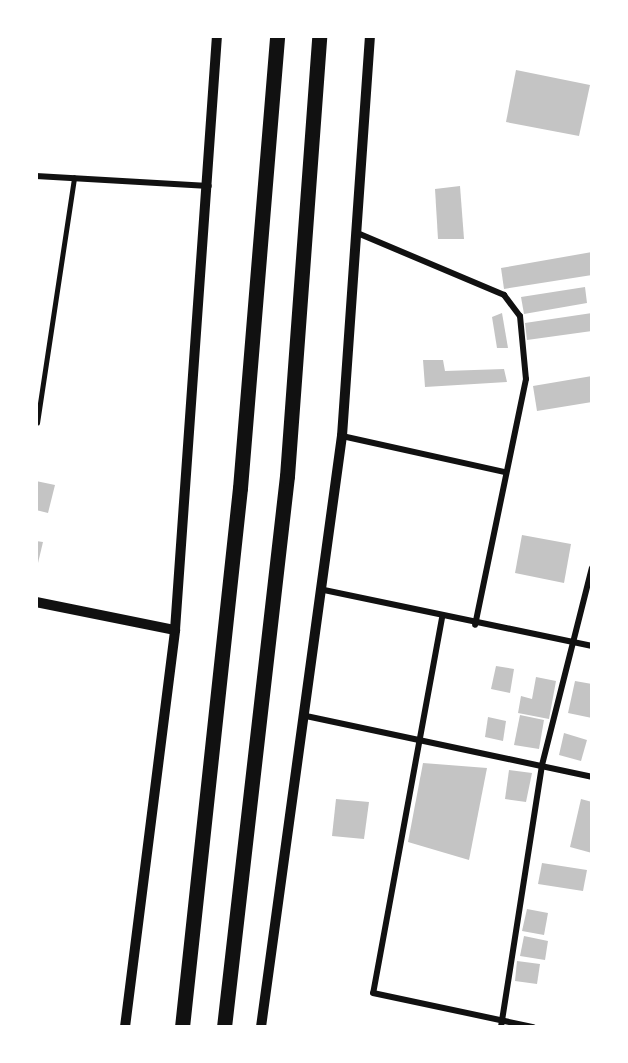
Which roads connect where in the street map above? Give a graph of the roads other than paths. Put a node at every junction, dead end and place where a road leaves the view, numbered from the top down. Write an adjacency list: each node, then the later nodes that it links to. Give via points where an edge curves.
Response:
1 (217, 36): 7 (street)
2 (277, 36): 26 (main road, via 240,488)
3 (320, 36): 27 (main road, via 286,476)
4 (370, 36): 8 (street)
5 (36, 176): 6 (street)
6 (74, 178): 7 (street); 9 (lane)
7 (210, 186): 17 (street)
8 (354, 232): 10 (street); 11 (street, via 504,295 516,306 527,366)
9 (38, 423)
10 (342, 436): 11 (street); 13 (street)
11 (505, 472): 16 (street)
12 (592, 568): 18 (street)
13 (324, 590): 15 (street); 20 (street)
14 (36, 602): 17 (street)
15 (442, 618): 16 (street); 21 (street)
16 (475, 625): 18 (street)
17 (175, 630): 25 (street)
18 (572, 640): 19 (street); 22 (street)
19 (592, 646)
20 (306, 716): 21 (street); 28 (street)
21 (418, 740): 22 (street); 24 (street, via 373,993)
22 (542, 765): 23 (street); 24 (street)
23 (592, 777)
24 (502, 1018): 29 (street); 30 (street)
25 (125, 1027)
26 (182, 1027)
27 (224, 1027)
28 (261, 1027)
29 (501, 1027)
30 (533, 1027)

